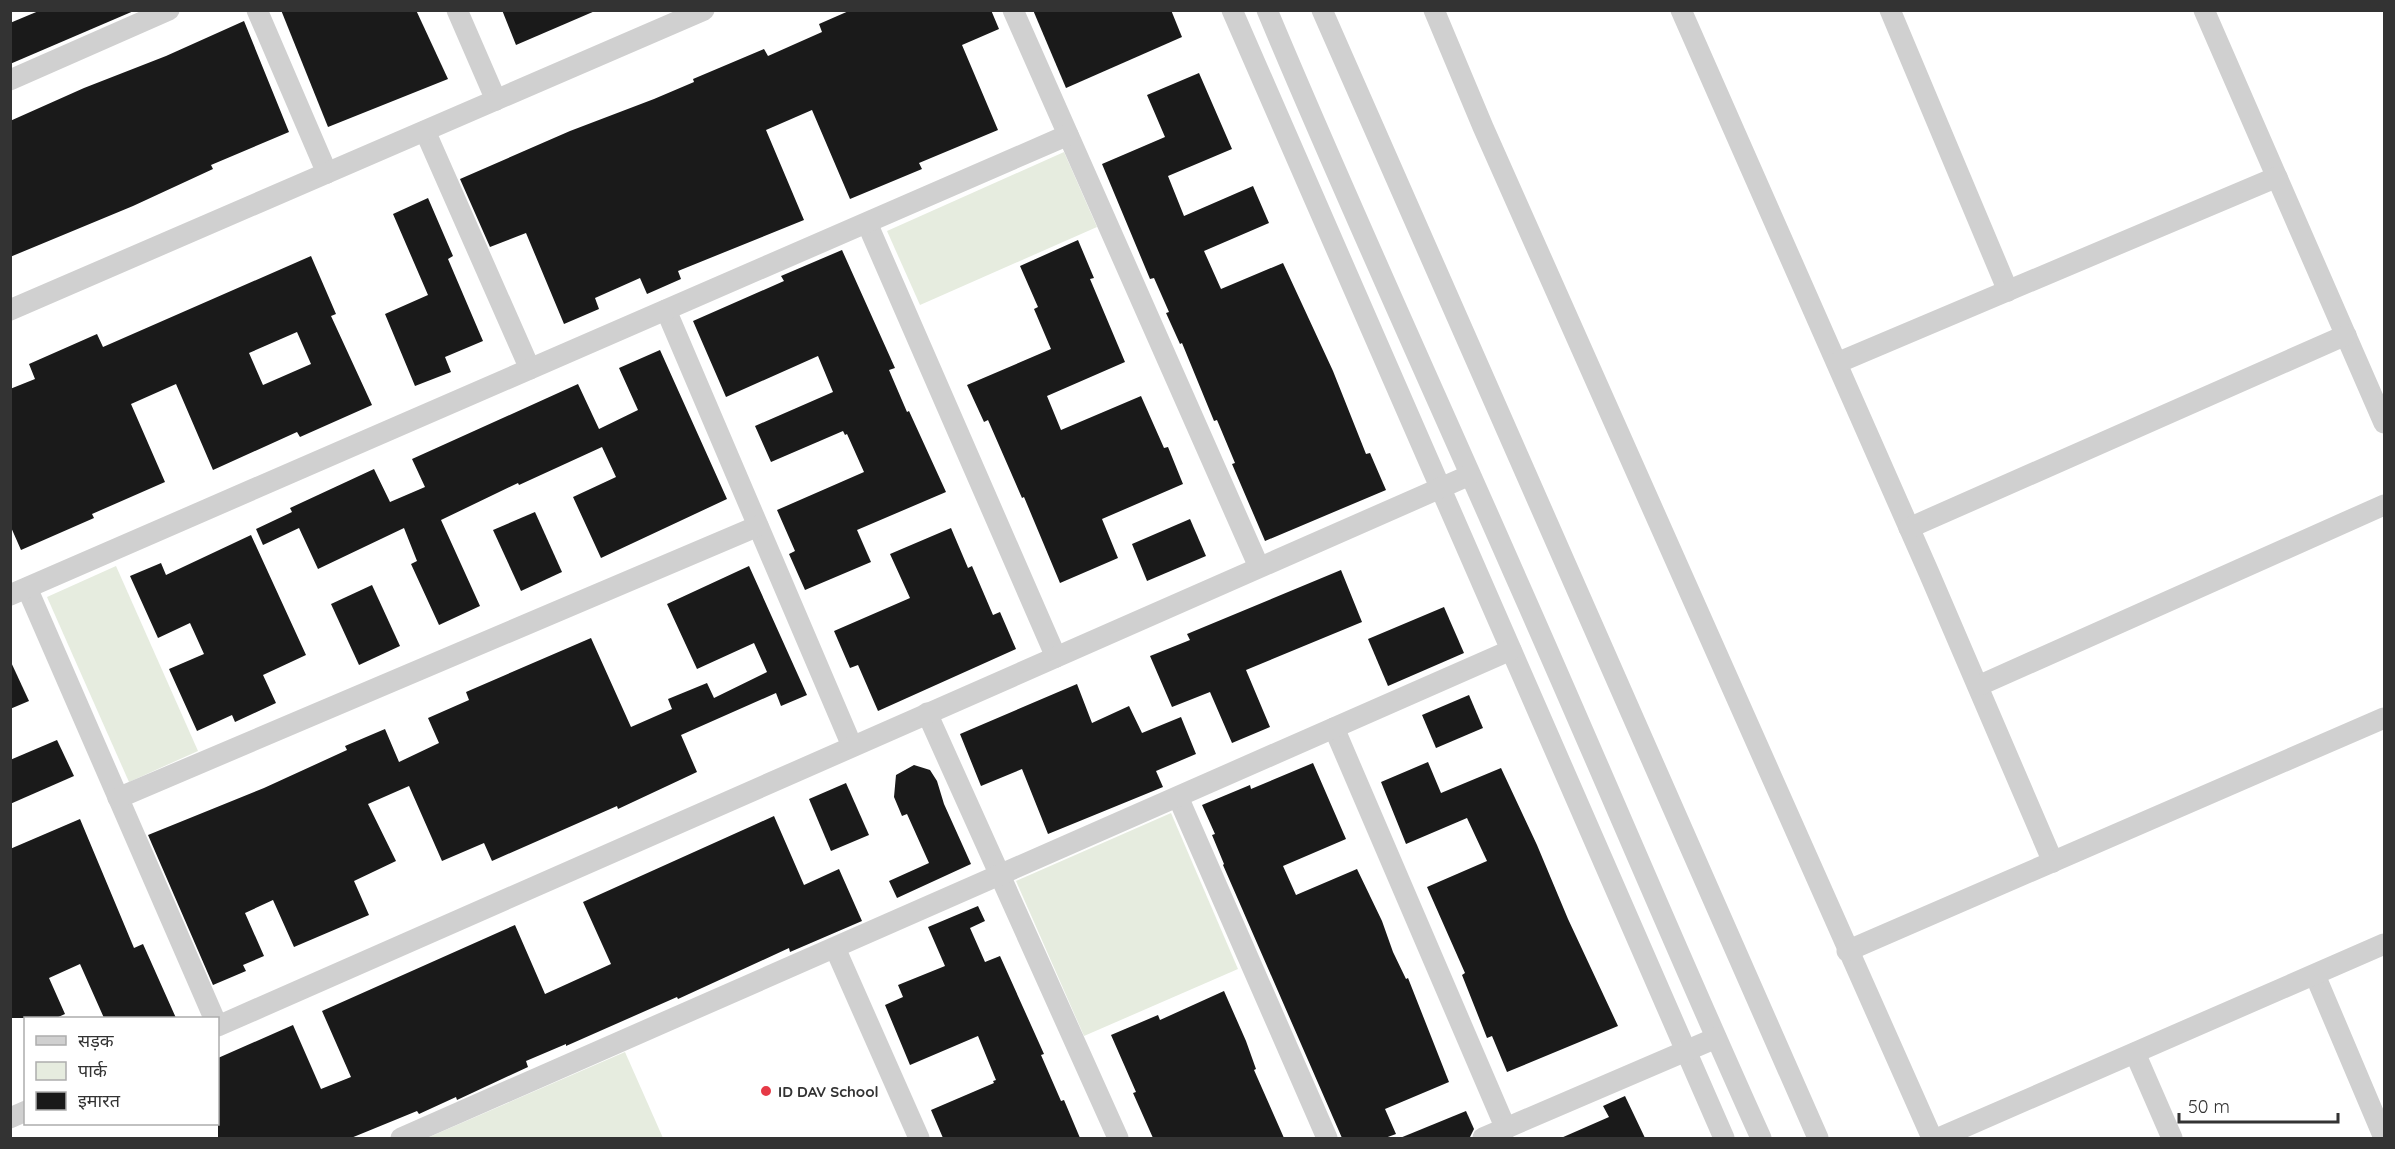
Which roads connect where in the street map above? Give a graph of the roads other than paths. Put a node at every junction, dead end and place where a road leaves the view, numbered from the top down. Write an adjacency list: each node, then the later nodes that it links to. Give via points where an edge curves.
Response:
1 (169, 10): 14 (street)
2 (257, 10): 18 (street)
3 (457, 10): 15 (street)
4 (704, 10): 13 (street)
5 (1013, 10): 17 (street)
6 (1232, 10): 29 (street)
7 (1267, 10): 28 (street)
8 (1322, 10): 65 (street)
9 (1434, 10): 48 (street)
10 (1681, 10): 25 (street)
11 (1890, 10): 21 (street)
12 (2204, 10): 19 (street)
13 (658, 20): 15 (street)
14 (10, 80)
15 (496, 100): 16 (street)
16 (424, 131): 18 (street); 26 (street)
17 (1068, 135): 20 (street); 33 (street)
18 (327, 173): 22 (street)
19 (2277, 177): 21 (street); 24 (street)
20 (867, 223): 23 (street); 36 (street)
21 (2008, 291): 25 (street)
22 (10, 310)
23 (666, 310): 26 (street); 31 (street)
24 (2346, 335): 27 (street); 32 (street)
25 (1837, 363): 32 (street)
26 (530, 369): 34 (street)
27 (2385, 423)
28 (1470, 475): 29 (street); 52 (street)
29 (1440, 487): 33 (street); 35 (street)
30 (2385, 505): 37 (street)
31 (758, 526): 41 (street); 43 (street)
32 (1910, 528): 37 (street)
33 (1259, 567): 36 (street)
34 (19, 591): 43 (street)
35 (1511, 650): 40 (street); 53 (street)
36 (1056, 657): 38 (street)
37 (1978, 686): 44 (street)
38 (927, 713): 41 (street); 45 (street)
39 (2385, 718): 44 (street)
40 (1334, 728): 42 (street); 57 (street)
41 (852, 746): 51 (street)
42 (1178, 797): 45 (street); 61 (street)
43 (118, 798): 50 (street)
44 (2053, 862): 48 (street)
45 (1000, 875): 47 (street); 60 (street)
46 (2385, 944): 49 (street)
47 (835, 948): 58 (street); 59 (street)
48 (1847, 951): 66 (street)
49 (2315, 975): 54 (street); 69 (street)
50 (214, 1017)
51 (219, 1026)
52 (1716, 1038): 53 (street); 64 (street)
53 (1686, 1051): 57 (street); 63 (street)
54 (2135, 1053): 67 (street); 68 (street)
55 (24, 1112): 56 (street)
56 (10, 1118)
57 (1506, 1129): 62 (street)
58 (401, 1138)
59 (919, 1138)
60 (1118, 1138)
61 (1327, 1138)
62 (1483, 1138)
63 (1724, 1138)
64 (1761, 1138)
65 (1818, 1138)
66 (1932, 1138)
67 (1939, 1138)
68 (2172, 1138)
69 (2384, 1138)

